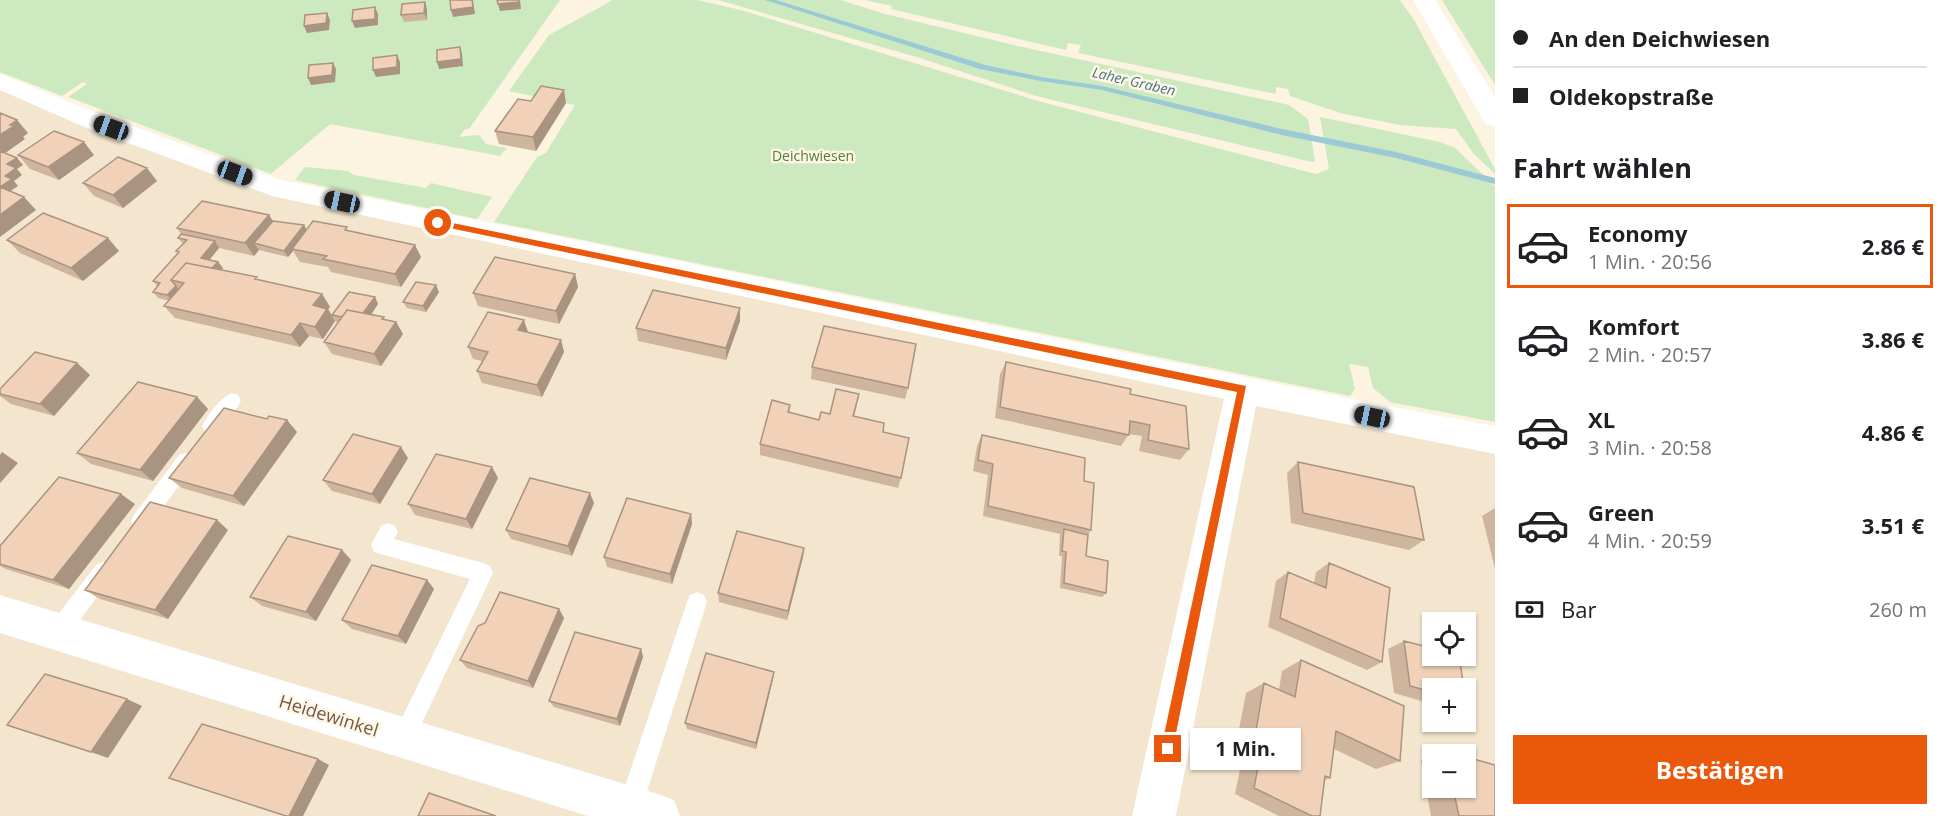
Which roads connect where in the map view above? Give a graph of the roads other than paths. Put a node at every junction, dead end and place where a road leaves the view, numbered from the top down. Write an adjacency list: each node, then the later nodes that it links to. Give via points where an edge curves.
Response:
1 (1424, 0): 3 (street)
2 (0, 81): 4 (street, via 91,120 272,187)
3 (1495, 118)
4 (1243, 389): 6 (street); 15 (street)
5 (232, 400): 8 (lane)
6 (1495, 440)
7 (388, 532): 13 (lane, via 381,545 483,573)
8 (127, 539)
9 (113, 558): 12 (lane)
10 (697, 602): 14 (lane)
11 (0, 614): 12 (street, Heidewinkel)
12 (58, 632): 13 (street, Heidewinkel)
13 (403, 738): 14 (street, Heidewinkel)
14 (644, 812)
15 (1154, 816)

